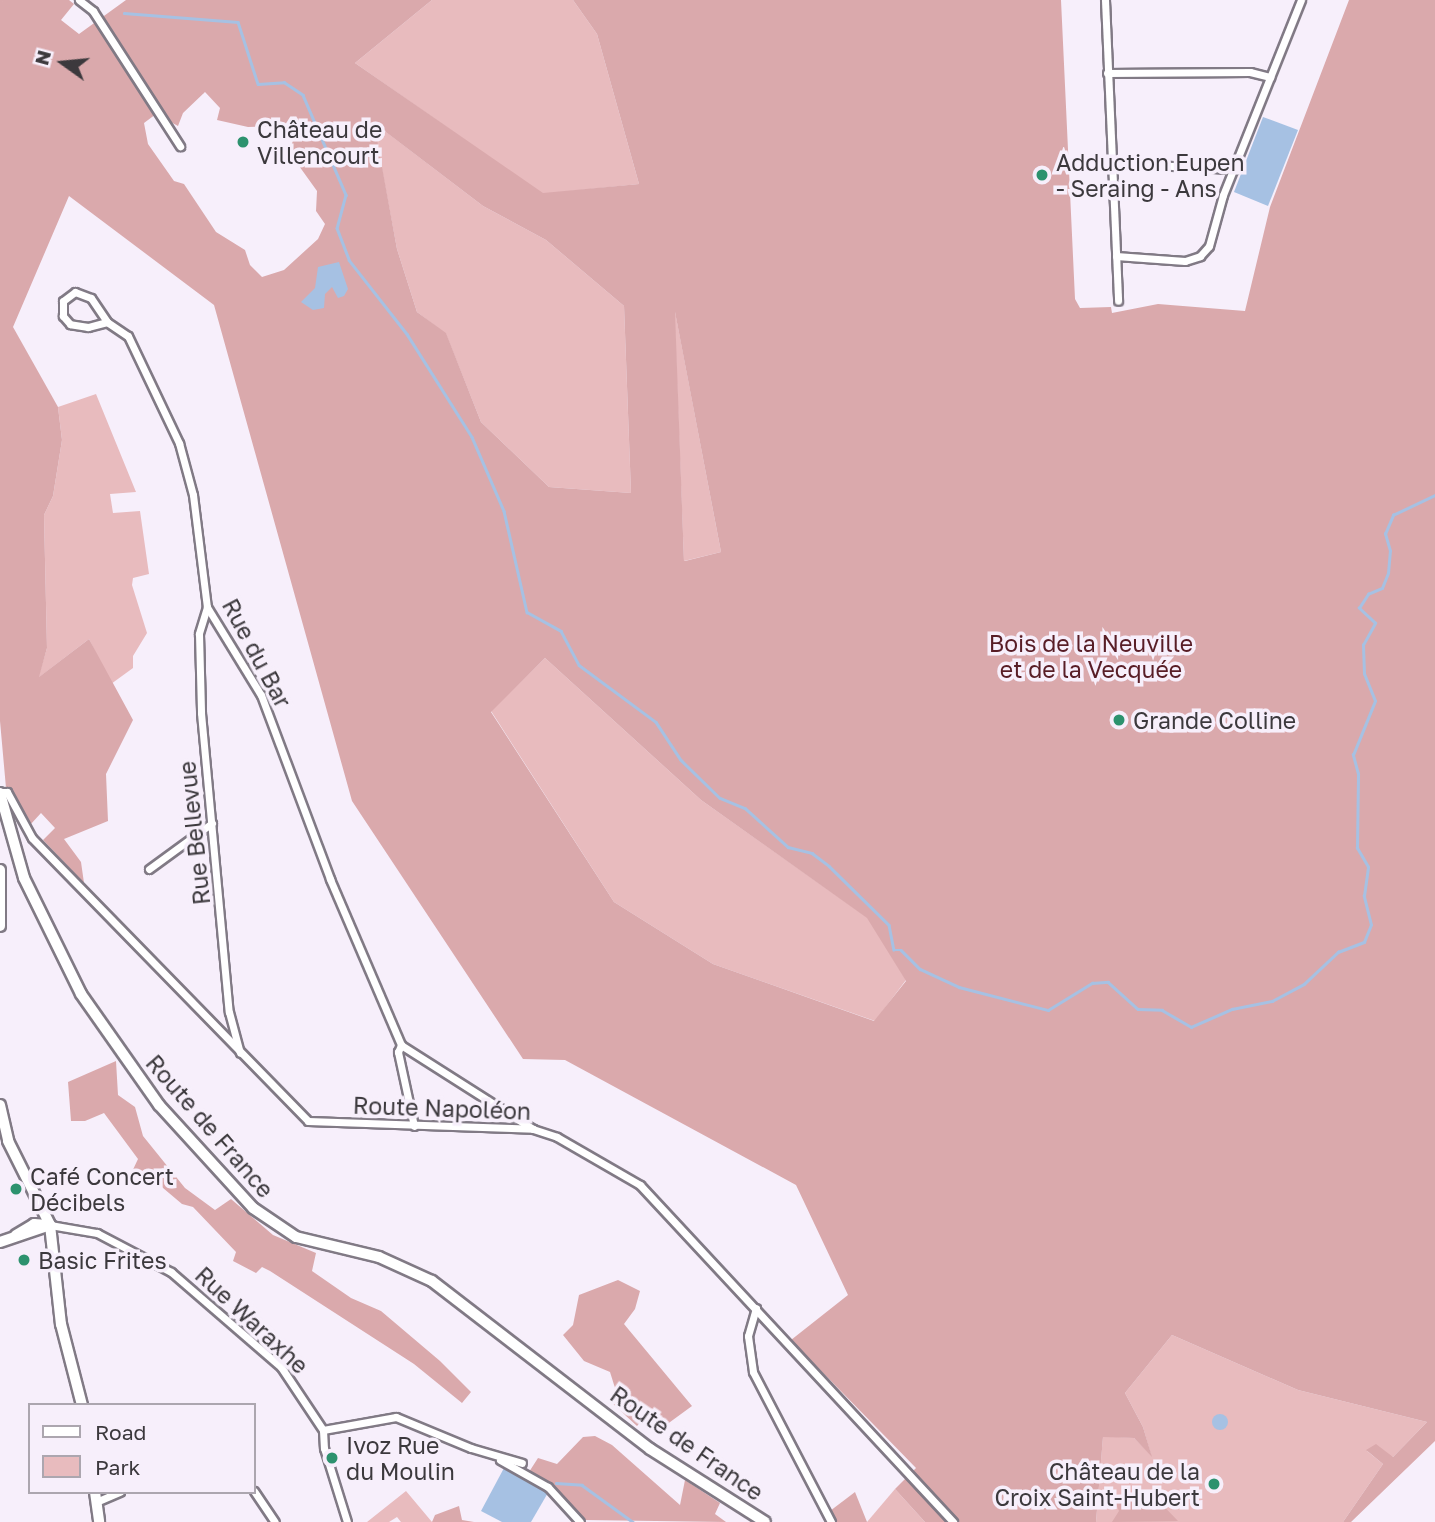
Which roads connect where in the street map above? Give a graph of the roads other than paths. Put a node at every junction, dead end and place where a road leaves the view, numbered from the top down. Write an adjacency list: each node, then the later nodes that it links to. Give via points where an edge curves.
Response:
1 (79, 0): 6 (street, via 93,11)
2 (1105, 0): 4 (street)
3 (1301, 0): 5 (street)
4 (1107, 73): 5 (street, via 1250,72); 7 (street)
5 (1270, 77): 8 (street)
6 (180, 146)
7 (1111, 163): 8 (street); 9 (street)
8 (1234, 169): 9 (street, via 1211,240 1200,256 1185,261)
9 (1116, 256): 10 (street)
10 (1118, 300)
11 (107, 322): 11 (street, Rue du Bar, via 91,298 75,292 63,301 63,316 70,324 88,327); 12 (street, Rue du Bar, via 134,345 182,452 193,495)
12 (207, 607): 14 (street, Rue Bellevue, via 199,634 199,660); 18 (street, Rue du Bar, via 261,695 330,878)
13 (0, 792): 19 (street, Route Napoléon, via 7,792 32,838); 37 (main road, Route de France, via 24,878 81,994 159,1105 253,1209 296,1237 379,1257 432,1281 650,1449)
14 (212, 823): 15 (street); 19 (street, Rue Bellevue, via 229,1012)
15 (149, 869)
16 (0, 870): 17 (main road)
17 (0, 926)
18 (401, 1045): 21 (street, Rue du Bar, via 398,1052); 22 (street)
19 (240, 1053): 21 (street, Route Napoléon, via 308,1121)
20 (0, 1105): 23 (main road)
21 (414, 1126): 22 (street, Route Napoléon)
22 (533, 1129): 26 (street, Route Napoléon, via 557,1137 640,1185)
23 (4, 1142): 24 (main road, via 39,1195)
24 (50, 1225): 25 (main road, via 34,1224); 27 (main road, via 61,1324); 28 (street, Rue Waraxhe, via 97,1233 175,1275 281,1367)
25 (0, 1242)
26 (756, 1308): 38 (street, via 748,1336 754,1372); 39 (street, Route Napoléon)
27 (81, 1403)
28 (323, 1430): 29 (street, via 396,1417); 35 (street, Rue Waraxhe)
29 (490, 1455): 30 (street); 36 (street, via 548,1487)
30 (523, 1463)
31 (256, 1494): 34 (street)
32 (96, 1497): 33 (main road)
33 (99, 1522)
34 (275, 1522)
35 (347, 1522)
36 (580, 1522)
37 (765, 1522)
38 (831, 1522)
39 (953, 1522)

